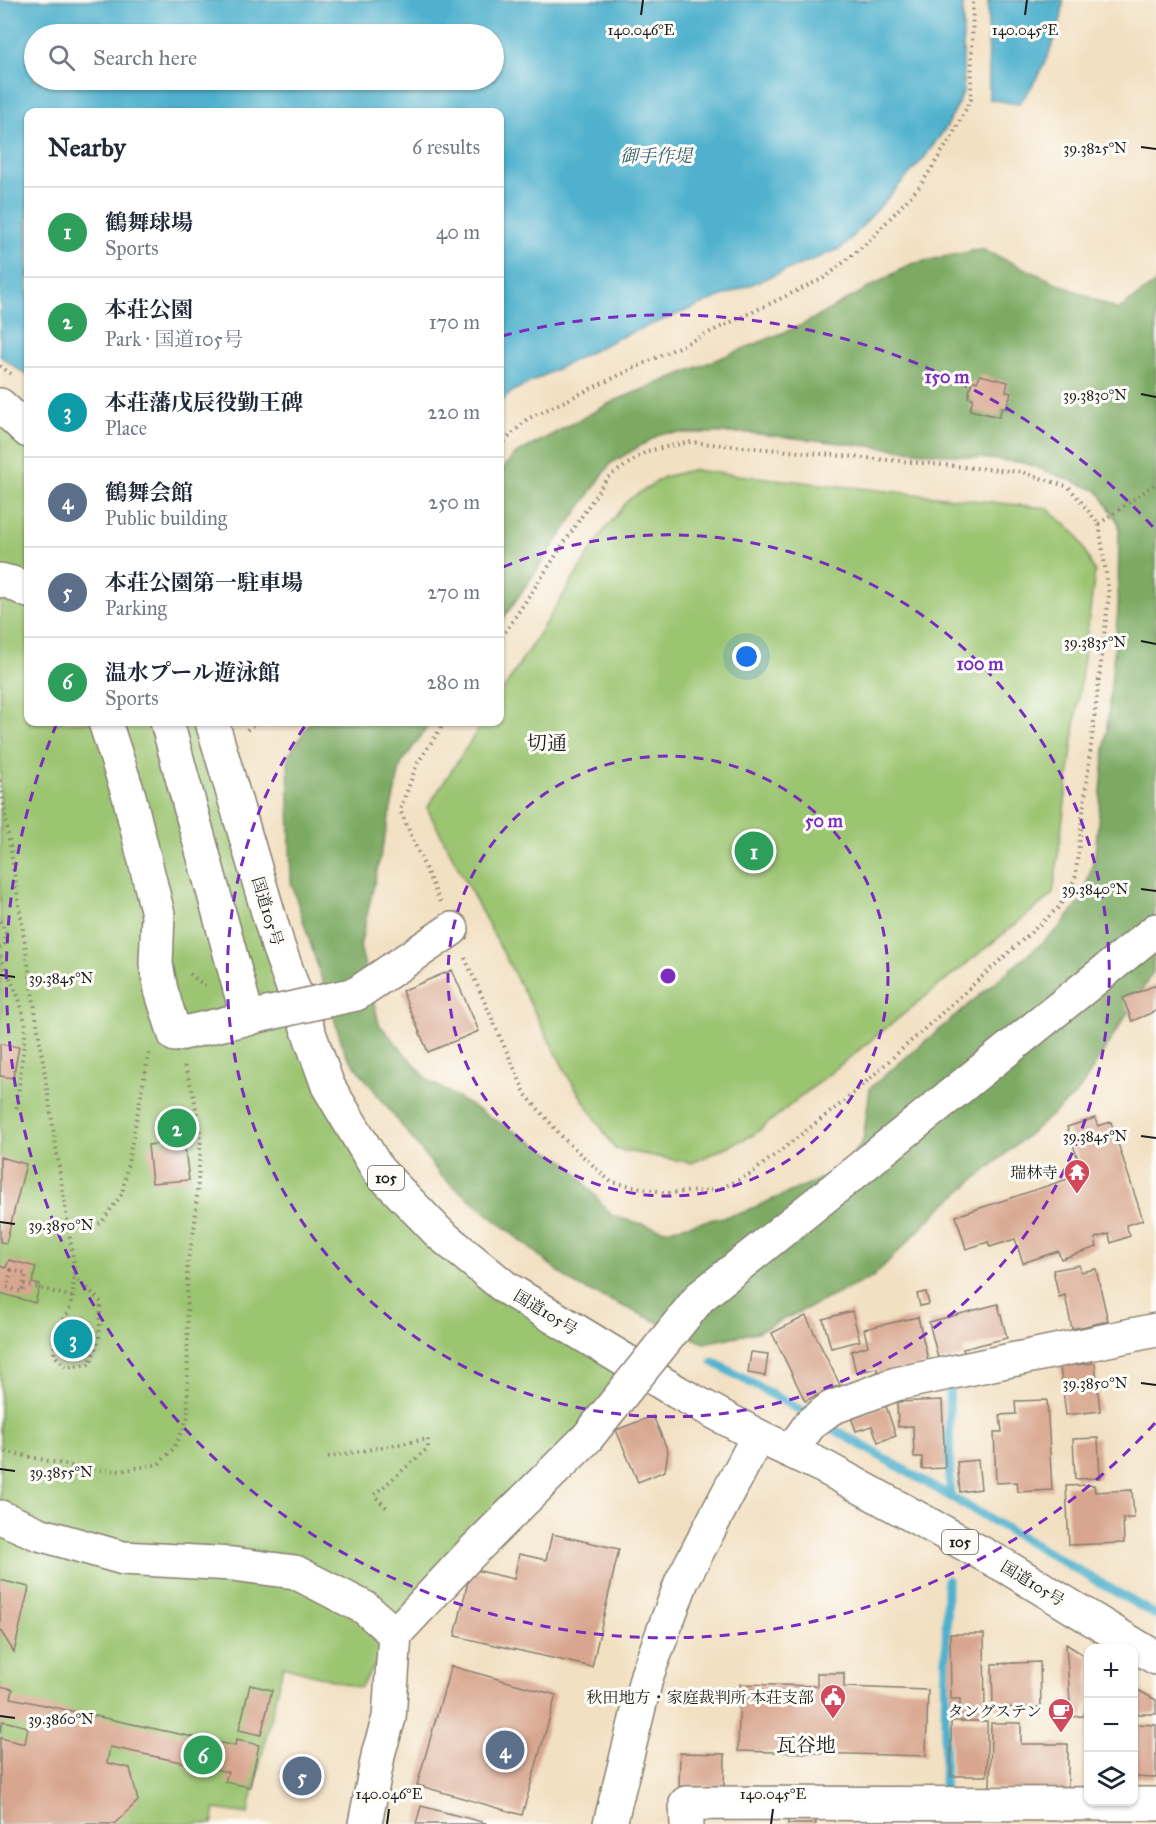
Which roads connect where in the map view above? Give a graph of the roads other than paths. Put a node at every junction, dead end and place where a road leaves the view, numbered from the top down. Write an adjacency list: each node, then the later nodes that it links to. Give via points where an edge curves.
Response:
1 (0, 405): 2 (main road)
2 (24, 426)
3 (0, 580): 4 (main road)
4 (24, 589)
5 (106, 726): 10 (main road, via 129,796 158,914 156,964 173,1030)
6 (167, 726): 10 (main road)
7 (213, 726): 12 (main road, 国道105号 / 105, via 278,946 328,1086 378,1170 440,1234 506,1288 677,1392)
8 (452, 929): 10 (main road, bridge, via 356,994)
9 (1156, 930): 15 (main road, bridge, via 700,1297 587,1438)
10 (259, 1016)
11 (1156, 1330): 13 (main road, via 896,1384 821,1415)
12 (758, 1436): 13 (main road, 国道105号 / 105); 19 (main road, via 678,1591 646,1675)
13 (791, 1451): 16 (main road, 国道105号 / 105, via 1005,1566)
14 (0, 1517): 15 (main road, via 39,1534 123,1558 295,1572 365,1608)
15 (395, 1634): 18 (main road, via 389,1718)
16 (1156, 1658)
17 (1156, 1804): 20 (main road, via 686,1803)
18 (365, 1824)
19 (610, 1824)
20 (687, 1824)

